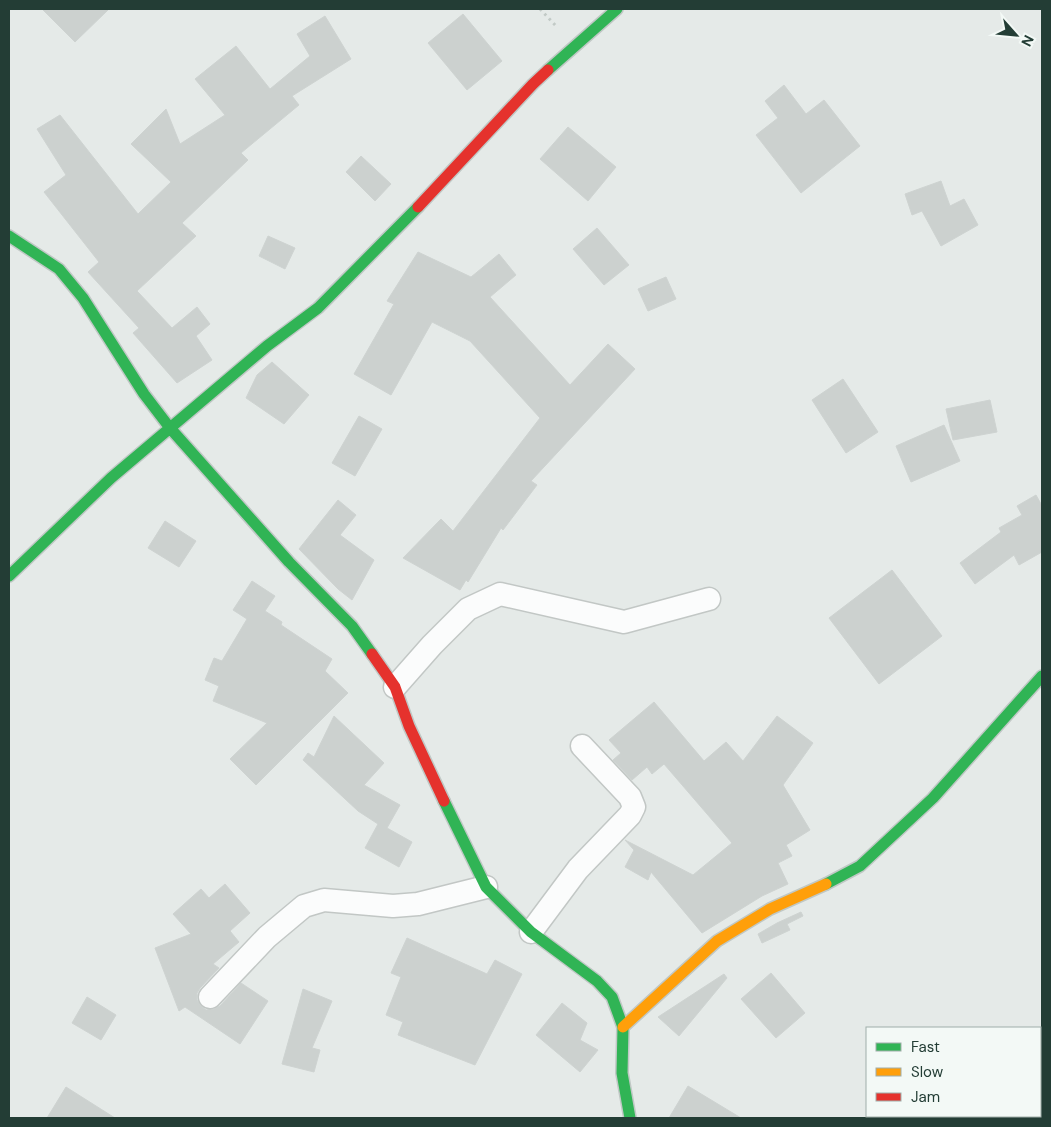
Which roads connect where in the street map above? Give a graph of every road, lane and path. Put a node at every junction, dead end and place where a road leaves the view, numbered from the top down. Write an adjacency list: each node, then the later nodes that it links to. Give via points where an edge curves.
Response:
1 (616, 9): 3 (street, via 533,84 413,214 318,308 267,346)
2 (9, 236): 3 (street, via 59,270 83,298 144,394)
3 (170, 428): 4 (street, via 111,478); 7 (street, via 289,562 352,626)
4 (9, 576)
5 (708, 599): 7 (street, via 624,622 500,594 468,609)
6 (1042, 676): 12 (street, via 933,798 860,866 770,909 717,941)
7 (396, 688): 9 (street, via 409,726)
8 (582, 746): 10 (street, via 630,797 634,807 578,869)
9 (486, 887): 10 (street); 11 (street, via 418,904 393,906 324,900 304,906 268,936)
10 (531, 932): 12 (street, via 597,981 612,997)
11 (210, 997)
12 (623, 1027): 13 (street, via 622,1073)
13 (630, 1118)

